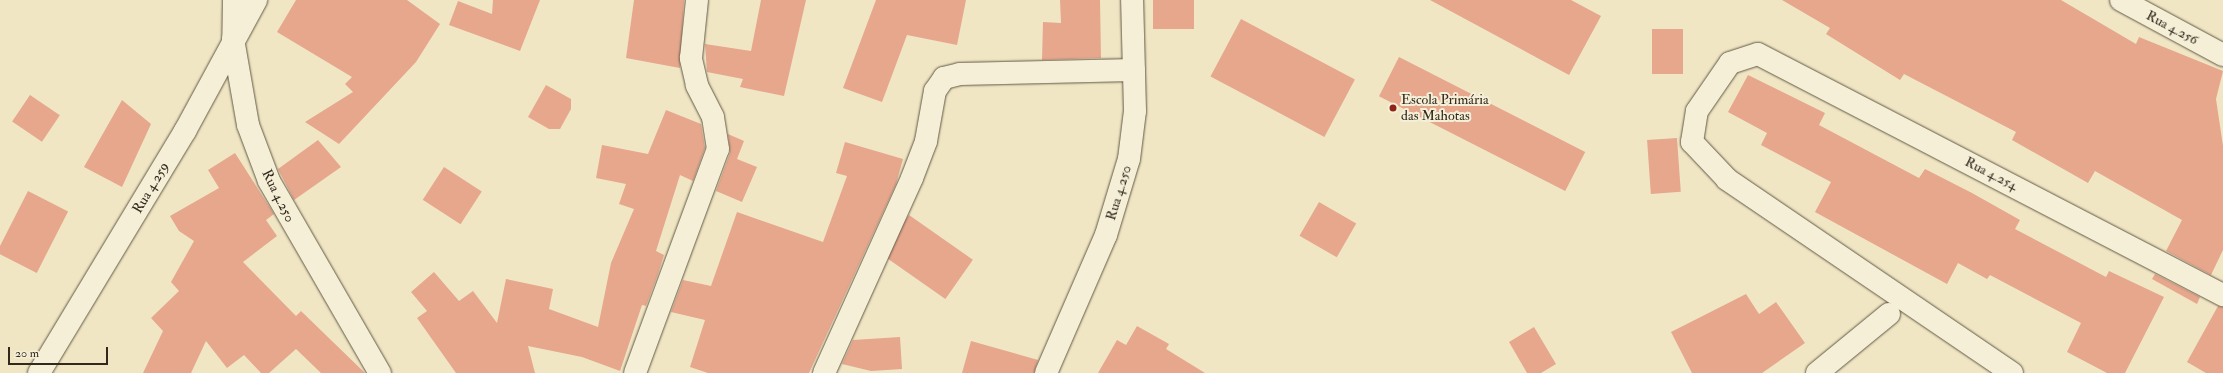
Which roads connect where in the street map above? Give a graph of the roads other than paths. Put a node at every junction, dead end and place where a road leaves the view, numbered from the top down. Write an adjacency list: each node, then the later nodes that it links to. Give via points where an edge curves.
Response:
1 (234, 0): 6 (street, Rua 4.250)
2 (256, 0): 6 (street, Rua 4.259)
3 (697, 0): 13 (street, via 691,58 697,85 713,117 718,149)
4 (1132, 0): 8 (street, Rua 4.250)
5 (2121, 0): 7 (street, Rua 4.256)
6 (233, 39): 11 (street, Rua 4.259, via 185,131); 12 (street, Rua 4.250, via 248,125 269,181)
7 (2223, 55)
8 (1134, 70): 14 (street, via 960,74 944,78 935,91 926,141 912,178); 15 (street, Rua 4.250, via 1135,111 1129,160 1106,235)
9 (2223, 295): 17 (street, Rua 4.254, via 1758,54 1730,63 1697,111 1692,142 1727,179)
10 (1888, 314): 16 (street)
11 (40, 373)
12 (380, 373)
13 (635, 373)
14 (824, 373)
15 (1046, 373)
16 (1818, 373)
17 (2012, 373)

